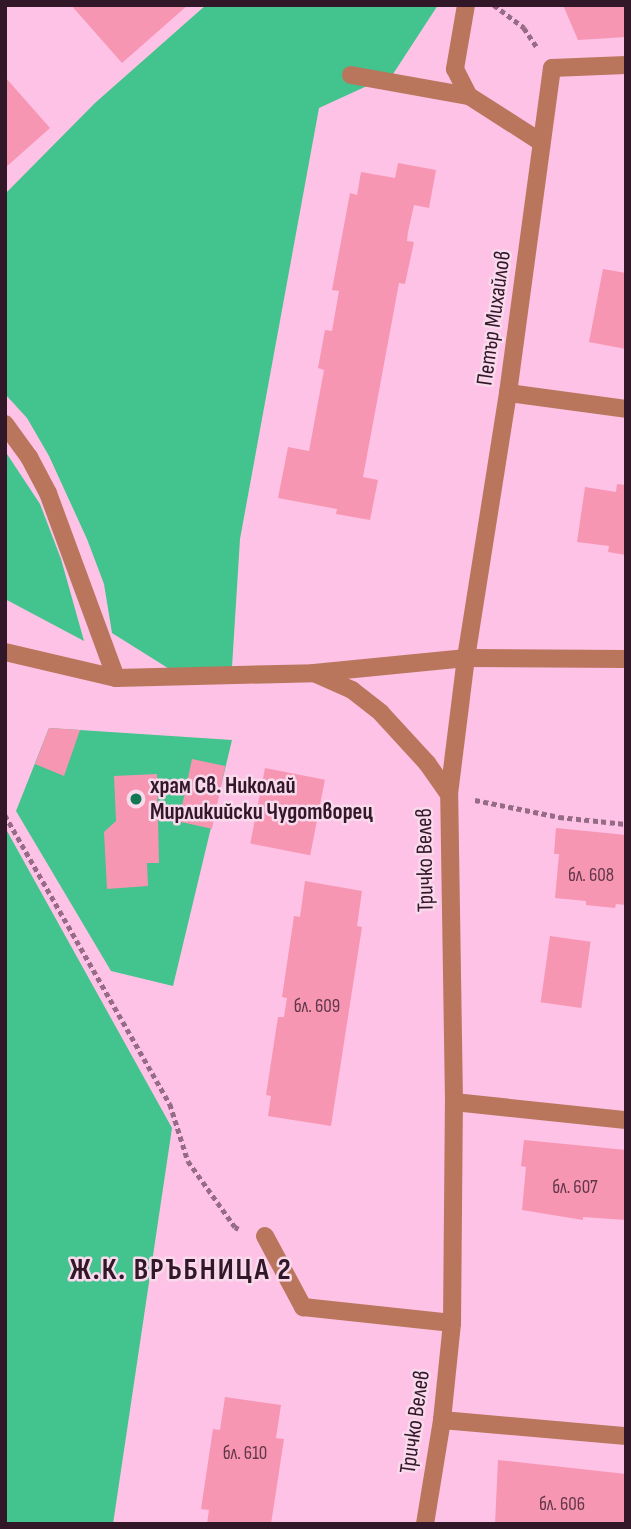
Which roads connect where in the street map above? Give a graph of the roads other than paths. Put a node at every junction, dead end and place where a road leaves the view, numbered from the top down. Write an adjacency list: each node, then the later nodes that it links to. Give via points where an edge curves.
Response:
1 (466, 5): 4 (street, via 455,69)
2 (626, 65): 5 (street, Петър Михайлов, via 552,68)
3 (351, 75): 4 (street)
4 (470, 96): 5 (street)
5 (541, 142): 6 (street, Петър Михайлов)
6 (508, 393): 7 (street); 10 (street, Петър Михайлов)
7 (626, 409)
8 (5, 424): 13 (street, via 48,493)
9 (7, 657): 13 (street)
10 (466, 658): 11 (street); 12 (street); 14 (street, Тричко Велев)
11 (626, 659)
12 (314, 673): 13 (street); 14 (street, via 352,690 381,713 427,762)
13 (116, 678)
14 (449, 794): 15 (street, Тричко Велев)
15 (454, 1102): 16 (street); 18 (street, Тричко Велев)
16 (626, 1120)
17 (265, 1237): 18 (street, via 303,1307)
18 (452, 1323): 19 (street, Тричко Велев)
19 (442, 1420): 20 (street); 21 (street, Тричко Велев)
20 (626, 1437)
21 (425, 1524)

